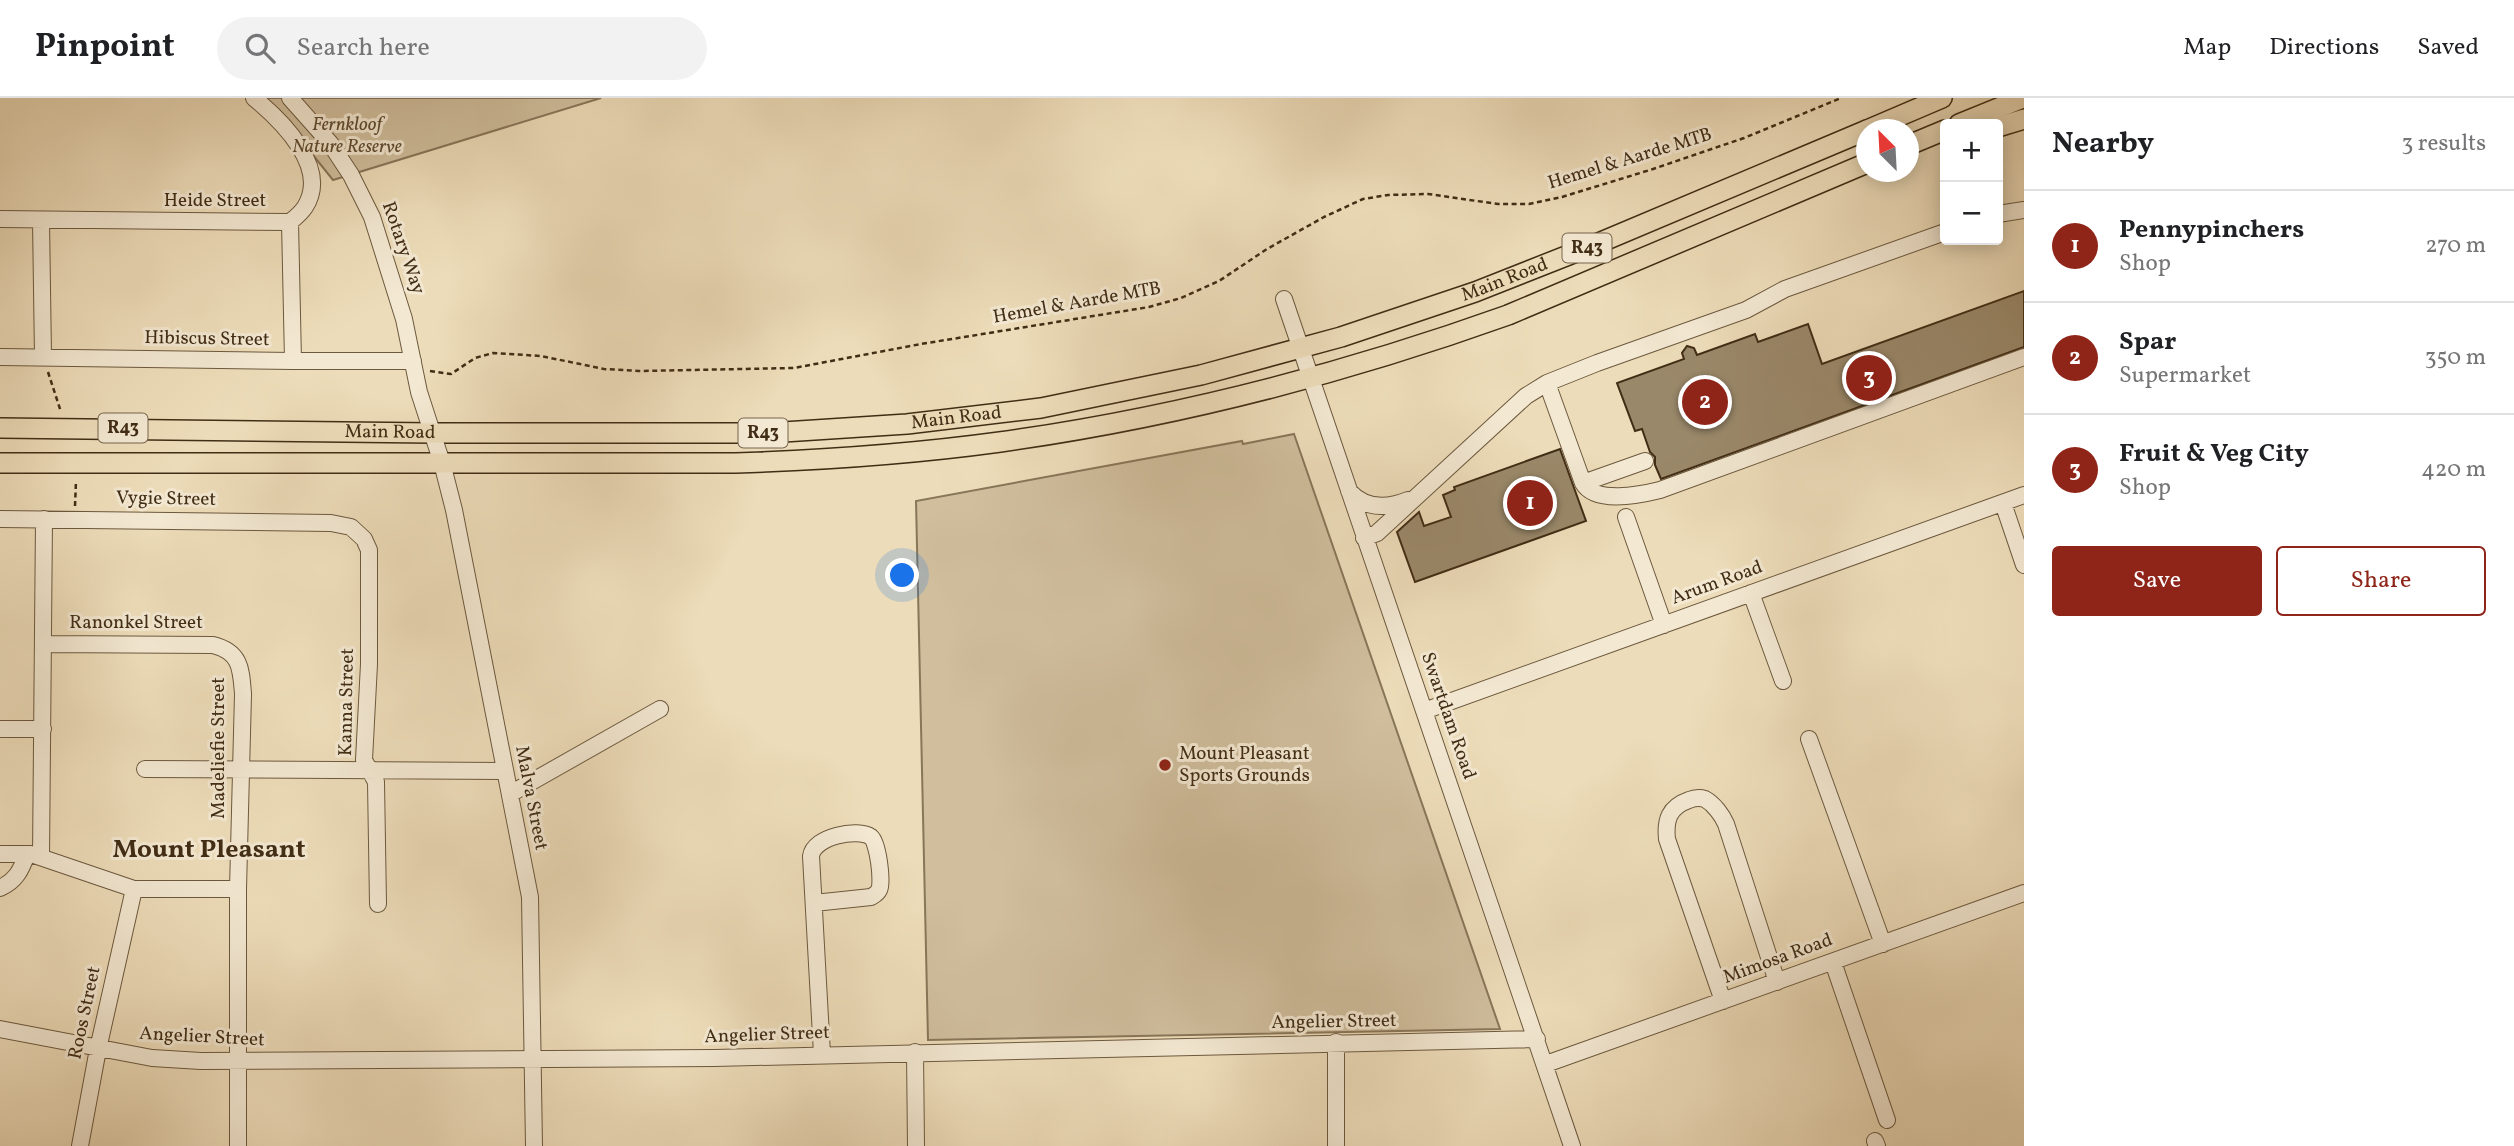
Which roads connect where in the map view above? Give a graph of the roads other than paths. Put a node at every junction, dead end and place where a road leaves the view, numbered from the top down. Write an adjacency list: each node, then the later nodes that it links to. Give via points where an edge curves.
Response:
1 (254, 98): 19 (street, via 298,144 309,165 311,194)
2 (290, 98): 26 (street, Rotary Way, via 337,153 372,217 401,306)
3 (1942, 98): 5 (main road, Main Road / R43)
4 (2023, 98): 6 (main road)
5 (1893, 119)
6 (1971, 119)
7 (2024, 119): 8 (main road)
8 (2003, 125)
9 (1940, 132): 12 (main road)
10 (1856, 135): 22 (main road, Main Road / R43, via 1475,292)
11 (1940, 139): 13 (main road)
12 (1919, 141)
13 (1919, 142)
14 (1856, 168): 28 (main road, Main Road / R43, via 1508,315)
15 (2024, 210): 16 (street)
16 (2003, 213)
17 (0, 219): 18 (street, Heide Street)
18 (41, 220): 19 (street, Heide Street); 24 (street)
19 (290, 222): 27 (street, Heide Street)
20 (1940, 234): 29 (street)
21 (1284, 299): 22 (street, Swartdam Road)
22 (1301, 349): 28 (street, Swartdam Road); 31 (main road, Main Road / R43, via 1041,408 907,424 768,433)
23 (0, 356): 24 (street, Hibiscus Street)
24 (43, 357): 27 (street, Hibiscus Street)
25 (2024, 357): 35 (street, via 1660,490 1597,496)
26 (413, 361): 27 (street, Hibiscus Street); 31 (street, Rotary Way)
27 (293, 362)
28 (1310, 379): 34 (main road, Main Road / R43, via 1146,418 895,454 736,463); 36 (street, Swartdam Road)
29 (1547, 383): 35 (street); 37 (street, via 1526,396)
30 (0, 428): 31 (main road, Main Road / R43)
31 (432, 433): 34 (street, Malva Street)
32 (1645, 461): 35 (street)
33 (0, 463): 34 (main road, Main Road / R43)
34 (442, 463): 59 (street, Malva Street)
35 (1583, 483)
36 (1347, 489): 37 (street, via 1361,501 1377,506 1395,505); 44 (street, Swartdam Road)
37 (1417, 494): 44 (street, via 1377,533)
38 (2024, 495): 39 (street, Arum Road)
39 (2003, 503): 45 (street); 46 (street, Arum Road)
40 (1626, 517): 47 (street)
41 (0, 519): 42 (street, Vygie Street)
42 (44, 519): 43 (street, Vygie Street); 48 (street)
43 (331, 523): 58 (street, Kanna Street, via 351,527 369,550 364,760)
44 (1364, 538): 52 (street, Swartdam Road)
45 (2024, 565)
46 (1751, 593): 47 (street, Arum Road); 50 (street)
47 (1664, 625): 52 (street, Arum Road)
48 (43, 644): 49 (street, Ranonkel Street, via 214,645); 54 (street)
49 (228, 649): 57 (street, Madeliefie Street, via 241,674)
50 (1783, 681)
51 (660, 709): 60 (street)
52 (1424, 711): 74 (street, Swartdam Road)
53 (0, 729): 54 (street)
54 (43, 729): 62 (street)
55 (1809, 739): 69 (street)
56 (145, 769): 57 (street)
57 (241, 769): 58 (street); 65 (street, Madeliefie Street)
58 (368, 769): 59 (street); 68 (street, Kanna Street, via 376,782)
59 (504, 771): 60 (street, Malva Street)
60 (510, 794): 79 (street, Malva Street, via 530,897)
61 (0, 854): 62 (street)
62 (34, 856): 63 (street); 64 (street)
63 (0, 888)
64 (134, 889): 65 (street); 76 (street, Roos Street)
65 (238, 889): 80 (street, Madeliefie Street)
66 (2024, 894): 69 (street, Mimosa Road)
67 (814, 903): 67 (street, via 814,847 828,838 871,837 877,847 880,885 876,894); 78 (street)
68 (378, 904)
69 (1883, 944): 70 (street, Mimosa Road)
70 (1833, 962): 71 (street, Mimosa Road); 82 (street)
71 (1777, 982): 72 (street, Mimosa Road); 72 (street, via 1727,824 1707,800 1687,800 1668,815 1667,839)
72 (1723, 1001): 81 (street, Mimosa Road)
73 (0, 1029): 76 (street, Angelier Street)
74 (1537, 1039): 75 (street, Angelier Street); 81 (street, Swartdam Road)
75 (1336, 1042): 77 (street, Angelier Street); 87 (street)
76 (99, 1049): 80 (street, Angelier Street, via 152,1058); 83 (street, Roos Street)
77 (915, 1052): 78 (street, Angelier Street); 86 (street)
78 (822, 1054): 79 (street, Angelier Street)
79 (532, 1058): 80 (street, Angelier Street); 85 (street, Malva Street)
80 (238, 1061): 84 (street, Madeliefie Street)
81 (1546, 1064): 88 (street, Swartdam Road)
82 (1888, 1120)
83 (80, 1146)
84 (238, 1146)
85 (534, 1146)
86 (916, 1146)
87 (1336, 1146)
88 (1572, 1146)

